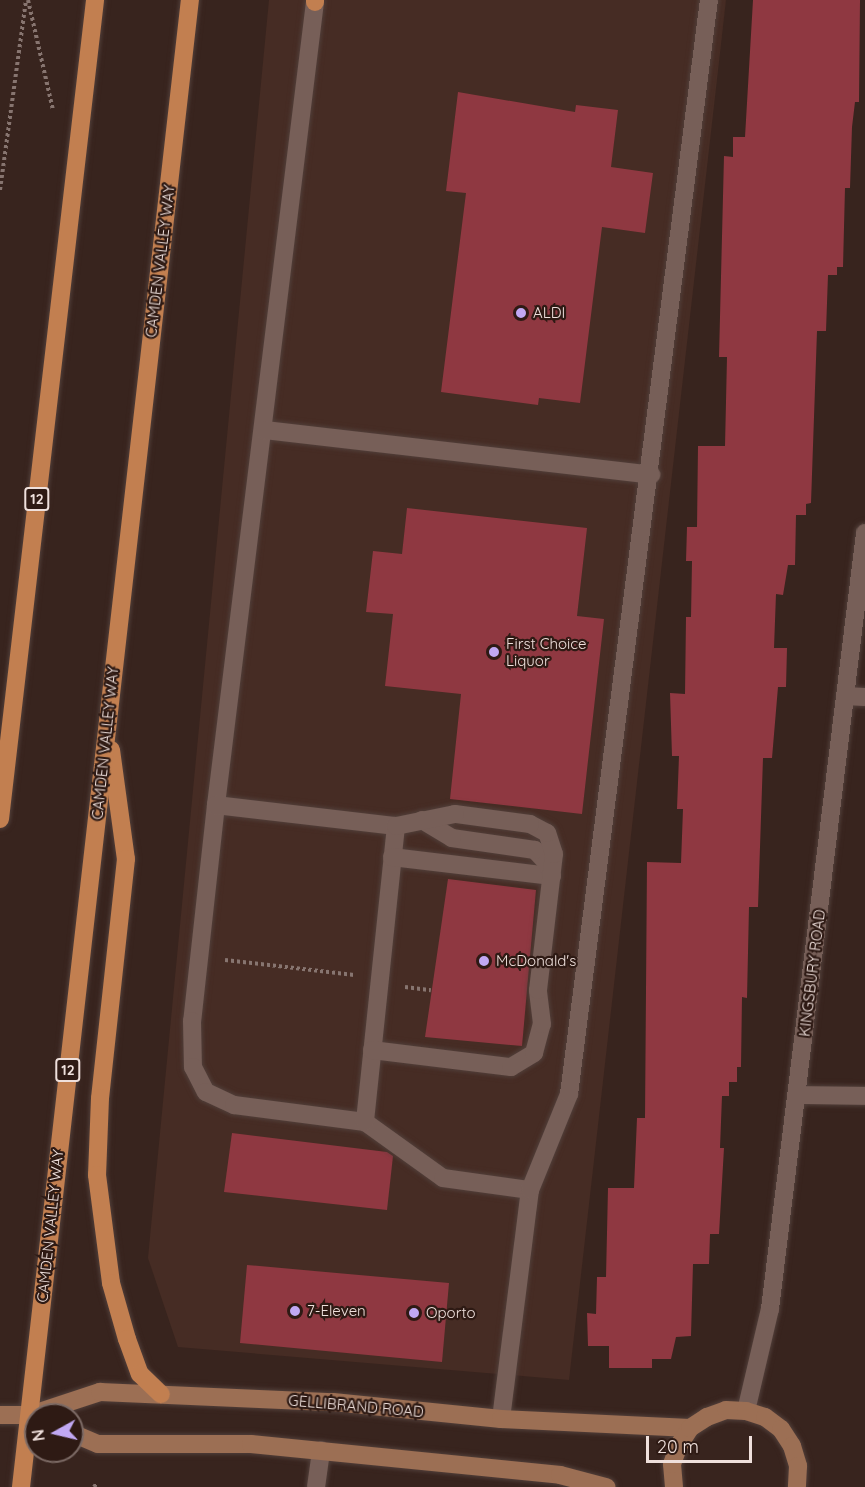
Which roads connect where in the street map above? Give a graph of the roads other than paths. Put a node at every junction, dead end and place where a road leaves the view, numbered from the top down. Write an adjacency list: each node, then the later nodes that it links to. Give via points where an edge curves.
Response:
1 (95, 0): 12 (main road, 12)
2 (190, 0): 10 (main road, CAMDEN VALLEY WAY / 12)
3 (709, 0): 6 (street)
4 (315, 1): 5 (street)
5 (265, 430): 6 (street); 11 (street)
6 (651, 475): 21 (street, via 568,1094)
7 (865, 533): 8 (street, KINGSBURY ROAD)
8 (845, 696): 9 (street); 18 (street, KINGSBURY ROAD)
9 (865, 697)
10 (107, 725): 22 (main road, via 126,859 100,1098 97,1175 111,1283 127,1339 140,1374); 23 (main road, CAMDEN VALLEY WAY / 12)
11 (216, 805): 14 (street); 20 (street, via 192,1021 193,1066 206,1092 234,1105)
12 (0, 819)
13 (422, 820): 14 (street); 16 (street, via 452,838 535,850); 16 (street, via 455,814 540,827 553,842)
14 (396, 826): 15 (street)
15 (392, 857): 16 (street); 17 (street)
16 (552, 876): 17 (street, via 538,990 542,1024 534,1053 524,1062 497,1067)
17 (372, 1050): 20 (street)
18 (797, 1095): 19 (street); 25 (street, KINGSBURY ROAD, via 770,1309)
19 (865, 1096)
20 (365, 1122): 21 (street, via 443,1178)
21 (530, 1190): 28 (street)
22 (160, 1394): 24 (street, GELLIBRAND ROAD, via 100,1392); 28 (street, GELLIBRAND ROAD, via 333,1402)
23 (34, 1403)
24 (71, 1403)
25 (746, 1411): 29 (street, via 716,1413); 37 (street, via 773,1423 792,1446)
26 (0, 1415): 27 (street, GELLIBRAND ROAD)
27 (24, 1416)
28 (501, 1419): 29 (street, GELLIBRAND ROAD)
29 (690, 1428): 36 (street, via 678,1445 672,1464)
30 (84, 1438): 31 (street, via 98,1444 251,1444)
31 (321, 1450): 34 (street); 35 (street, via 560,1475)
32 (25, 1463): 33 (main road, CAMDEN VALLEY WAY / 12)
33 (21, 1487)
34 (316, 1487)
35 (606, 1487)
36 (674, 1487)
37 (798, 1487)

